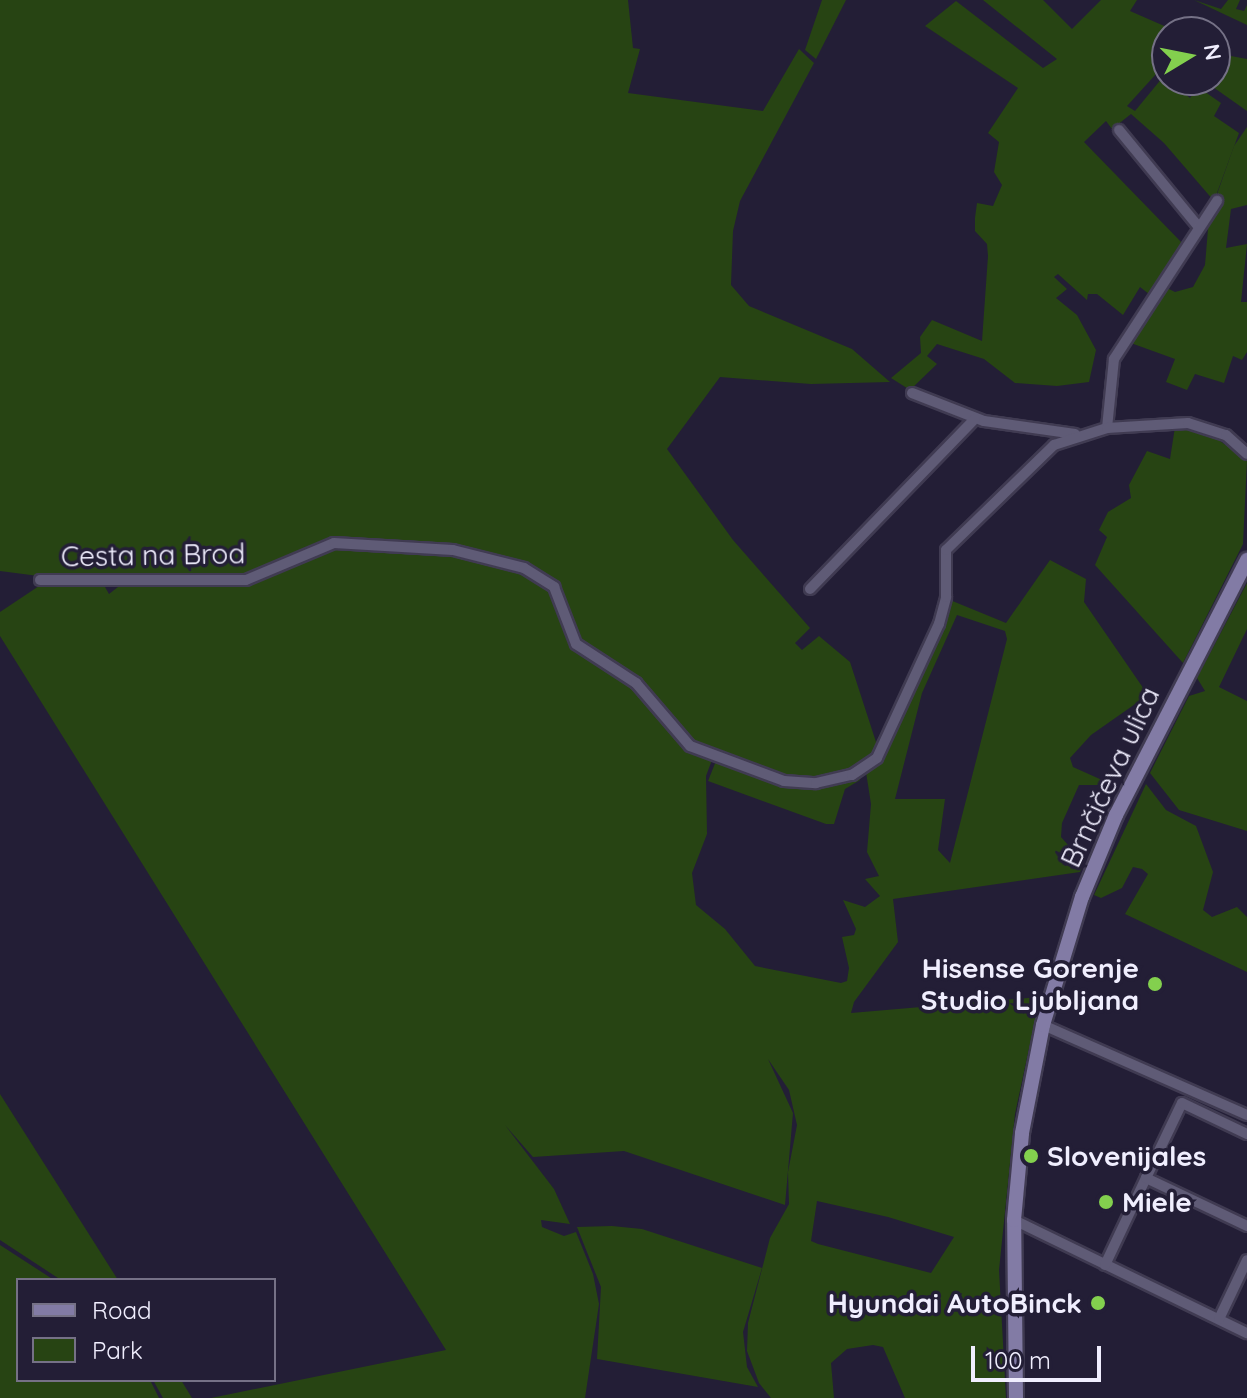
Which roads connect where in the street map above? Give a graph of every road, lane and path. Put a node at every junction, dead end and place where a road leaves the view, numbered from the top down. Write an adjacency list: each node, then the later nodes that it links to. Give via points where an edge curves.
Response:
1 (1119, 130): 3 (street)
2 (1217, 201): 3 (street)
3 (1197, 225): 6 (street, via 1114,359)
4 (912, 393): 5 (street)
5 (975, 419): 7 (street); 11 (street)
6 (1107, 428): 7 (street, Cesta na Brod); 8 (street, Cesta na Brod, via 1188,423 1226,435)
7 (1077, 434): 10 (street, Cesta na Brod, via 1042,454 951,542 939,624 881,750 863,770 816,783 784,781 690,746 636,683 576,644 554,587 524,568 453,550 334,543 246,580)
8 (1247, 454)
9 (1247, 560): 12 (street, Brnčičeva ulica, via 1116,815 1082,897)
10 (40, 580)
11 (810, 589)
12 (1043, 1025): 13 (street); 16 (street, Brnčičeva ulica, via 1022,1133)
13 (1247, 1115)
14 (1247, 1134): 15 (street, via 1182,1103)
15 (1146, 1178): 17 (street); 19 (street)
16 (1014, 1220): 19 (street); 22 (street, Brnčičeva ulica)
17 (1247, 1226)
18 (1247, 1260): 20 (street)
19 (1105, 1265): 20 (street)
20 (1219, 1319): 21 (street)
21 (1247, 1333)
22 (1016, 1398)

